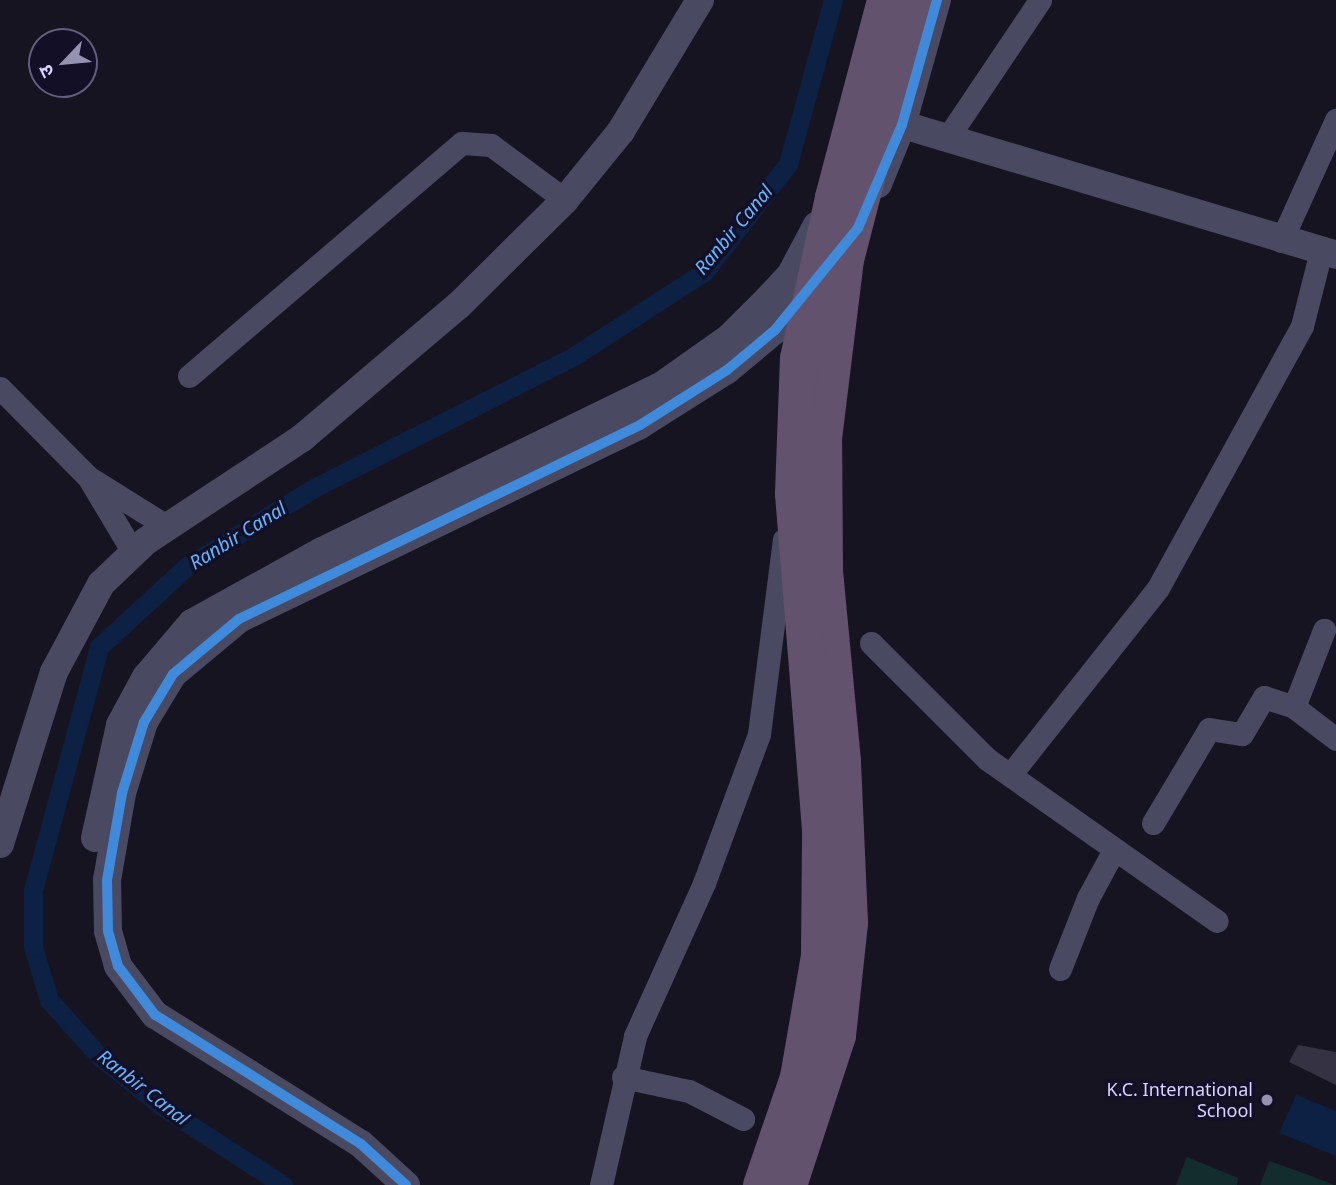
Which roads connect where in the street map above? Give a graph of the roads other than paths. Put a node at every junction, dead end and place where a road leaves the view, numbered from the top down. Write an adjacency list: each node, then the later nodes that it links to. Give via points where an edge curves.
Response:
1 (700, 0): 11 (street, via 621,131)
2 (870, 0): 7 (street)
3 (885, 0): 36 (highway, bridge, via 832,197 797,371 792,480 820,829 819,955 798,1077)
4 (912, 0): 37 (highway, bridge, via 845,259 827,377 824,569 846,809 849,922 837,1035)
5 (937, 0): 9 (street)
6 (1040, 0): 10 (street)
7 (845, 104): 9 (street); 12 (street)
8 (1336, 120): 13 (street)
9 (902, 125): 10 (street); 15 (street, via 858,228)
10 (948, 137): 13 (street)
11 (565, 200): 16 (street, via 491,145 462,143); 19 (street, via 458,305 302,438)
12 (818, 222): 15 (street); 33 (street, via 791,274 729,338 698,361 606,415 211,610 162,655 120,725 102,788 88,901 92,944 109,982 153,1037 334,1145)
13 (1281, 241): 14 (street)
14 (1328, 253): 25 (street, via 1302,326 1158,588)
15 (805, 296): 31 (street, via 765,710 704,883 648,1002); 34 (street, via 727,370 640,425 239,619 173,674 144,722 122,793 107,880 108,931 118,966 155,1015 361,1144)
16 (189, 376)
17 (0, 388): 18 (street)
18 (88, 477): 19 (street); 20 (street)
19 (168, 527): 20 (street)
20 (133, 552): 27 (street, via 101,584 62,651)
21 (1324, 630): 23 (street)
22 (871, 643): 25 (street)
23 (1294, 707): 24 (street); 26 (street, via 1268,695 1242,734 1209,729)
24 (1336, 738)
25 (1010, 775): 28 (street)
26 (1153, 823)
27 (0, 844)
28 (1114, 850): 29 (street); 30 (street, via 1087,898)
29 (1217, 921)
30 (1060, 969)
31 (624, 1077): 32 (street, via 689,1091); 35 (street)
32 (743, 1119)
33 (386, 1185)
34 (406, 1185)
35 (601, 1185)
36 (761, 1185)
37 (788, 1185)

